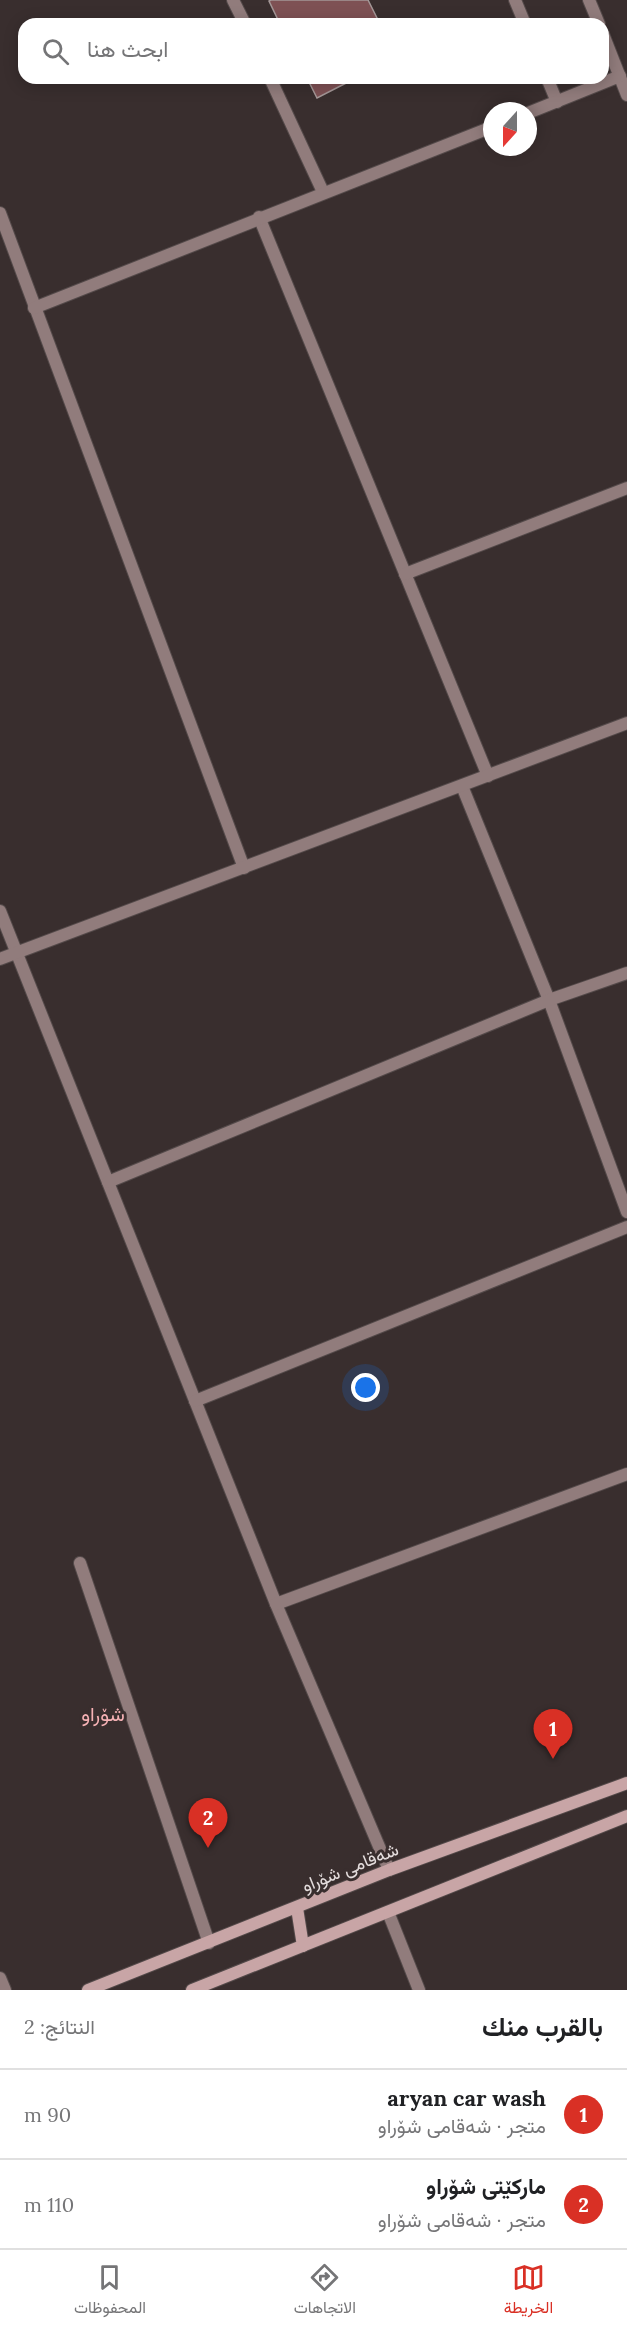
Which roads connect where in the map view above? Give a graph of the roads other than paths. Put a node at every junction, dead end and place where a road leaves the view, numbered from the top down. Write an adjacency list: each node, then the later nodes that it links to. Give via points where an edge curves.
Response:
1 (233, 0): 4 (street)
2 (515, 0): 5 (street)
3 (589, 0): 6 (street)
4 (241, 18)
5 (522, 18)
6 (596, 18)
7 (609, 49): 8 (street)
8 (620, 76): 9 (street); 13 (street)
9 (609, 81)
10 (273, 84): 17 (street)
11 (550, 84): 14 (street)
12 (601, 84): 14 (street)
13 (627, 95)
14 (557, 102): 15 (street)
15 (537, 110)
16 (483, 130): 17 (street)
17 (323, 192): 19 (street)
18 (0, 213): 20 (street)
19 (259, 217): 20 (street); 22 (street)
20 (34, 308): 26 (street)
21 (627, 488): 22 (street)
22 (405, 574): 24 (street)
23 (627, 723): 24 (street)
24 (488, 776): 25 (street)
25 (462, 786): 26 (street); 31 (street)
26 (244, 868): 28 (street)
27 (0, 911): 28 (street)
28 (17, 954): 29 (street); 32 (street)
29 (0, 959)
30 (627, 973): 31 (street)
31 (549, 1000): 32 (street); 33 (street)
32 (108, 1182): 35 (street)
33 (627, 1212)
34 (627, 1227): 35 (street)
35 (195, 1401): 38 (street)
36 (627, 1474): 38 (street)
37 (80, 1563): 44 (street)
38 (276, 1604): 41 (street)
39 (627, 1783): 41 (street, شەقامی شۆراو)
40 (627, 1816): 43 (street)
41 (389, 1870): 42 (street, شەقامی شۆراو)
42 (297, 1908): 44 (street, شەقامی شۆراو); 45 (street)
43 (388, 1912): 45 (street); 50 (street)
44 (209, 1943): 48 (street, شەقامی شۆراو)
45 (303, 1946): 49 (street)
46 (0, 1978): 47 (street)
47 (5, 1990)
48 (88, 1990)
49 (192, 1990)
50 (419, 1990)

